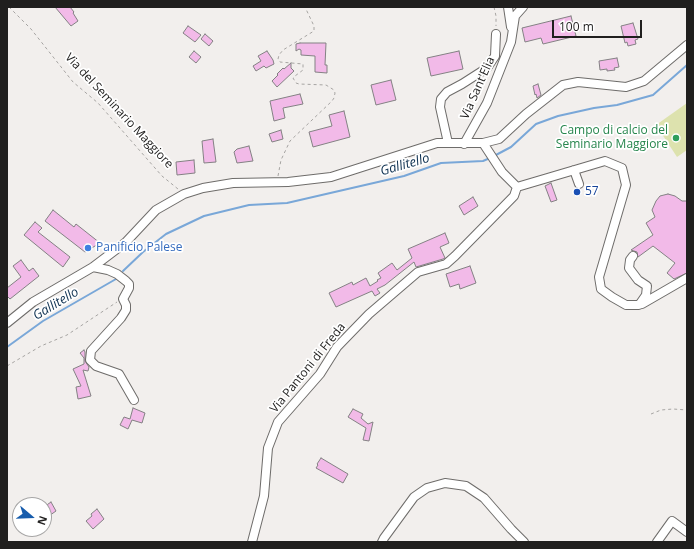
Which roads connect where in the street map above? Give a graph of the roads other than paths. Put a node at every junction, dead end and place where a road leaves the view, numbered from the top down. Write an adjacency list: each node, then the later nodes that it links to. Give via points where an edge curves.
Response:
1 (508, 7): 4 (street, Via Sant'Elia)
2 (523, 7): 4 (street, Via Sant'Elia, via 515,16)
3 (496, 34): 6 (street, via 495,56 487,68 441,98 440,107)
4 (511, 42): 7 (street, Via Sant'Elia, via 487,103)
5 (687, 45): 8 (street, via 644,81 626,87 578,82 563,85 499,138)
6 (448, 143): 7 (street); 13 (street, via 437,143 331,177 234,184 203,188 184,194 156,210 126,242)
7 (464, 144): 8 (street)
8 (484, 145): 11 (street, via 502,172)
9 (574, 170): 10 (street); 11 (street); 15 (street, via 604,161 622,168 626,185 599,277 601,289 612,297 626,305)
10 (579, 184)
11 (517, 187): 19 (street, Via Pantoni di Freda, via 514,196 456,256 446,264 418,272 369,314 337,347 320,374 278,422 268,448 264,496)
12 (633, 256): 15 (street, via 629,268 638,280 647,286 646,294)
13 (93, 267): 16 (street, via 33,302); 17 (street, via 108,270 126,281 128,288 123,300 126,310 91,351 90,360 96,366 119,374)
14 (687, 278): 15 (street)
15 (639, 305)
16 (7, 323)
17 (134, 400)
18 (687, 532): 22 (street, via 672,522)
19 (252, 542)
20 (382, 542): 21 (street, via 414,497 427,488 445,483 466,486 484,498)
21 (524, 542)
22 (657, 542)

